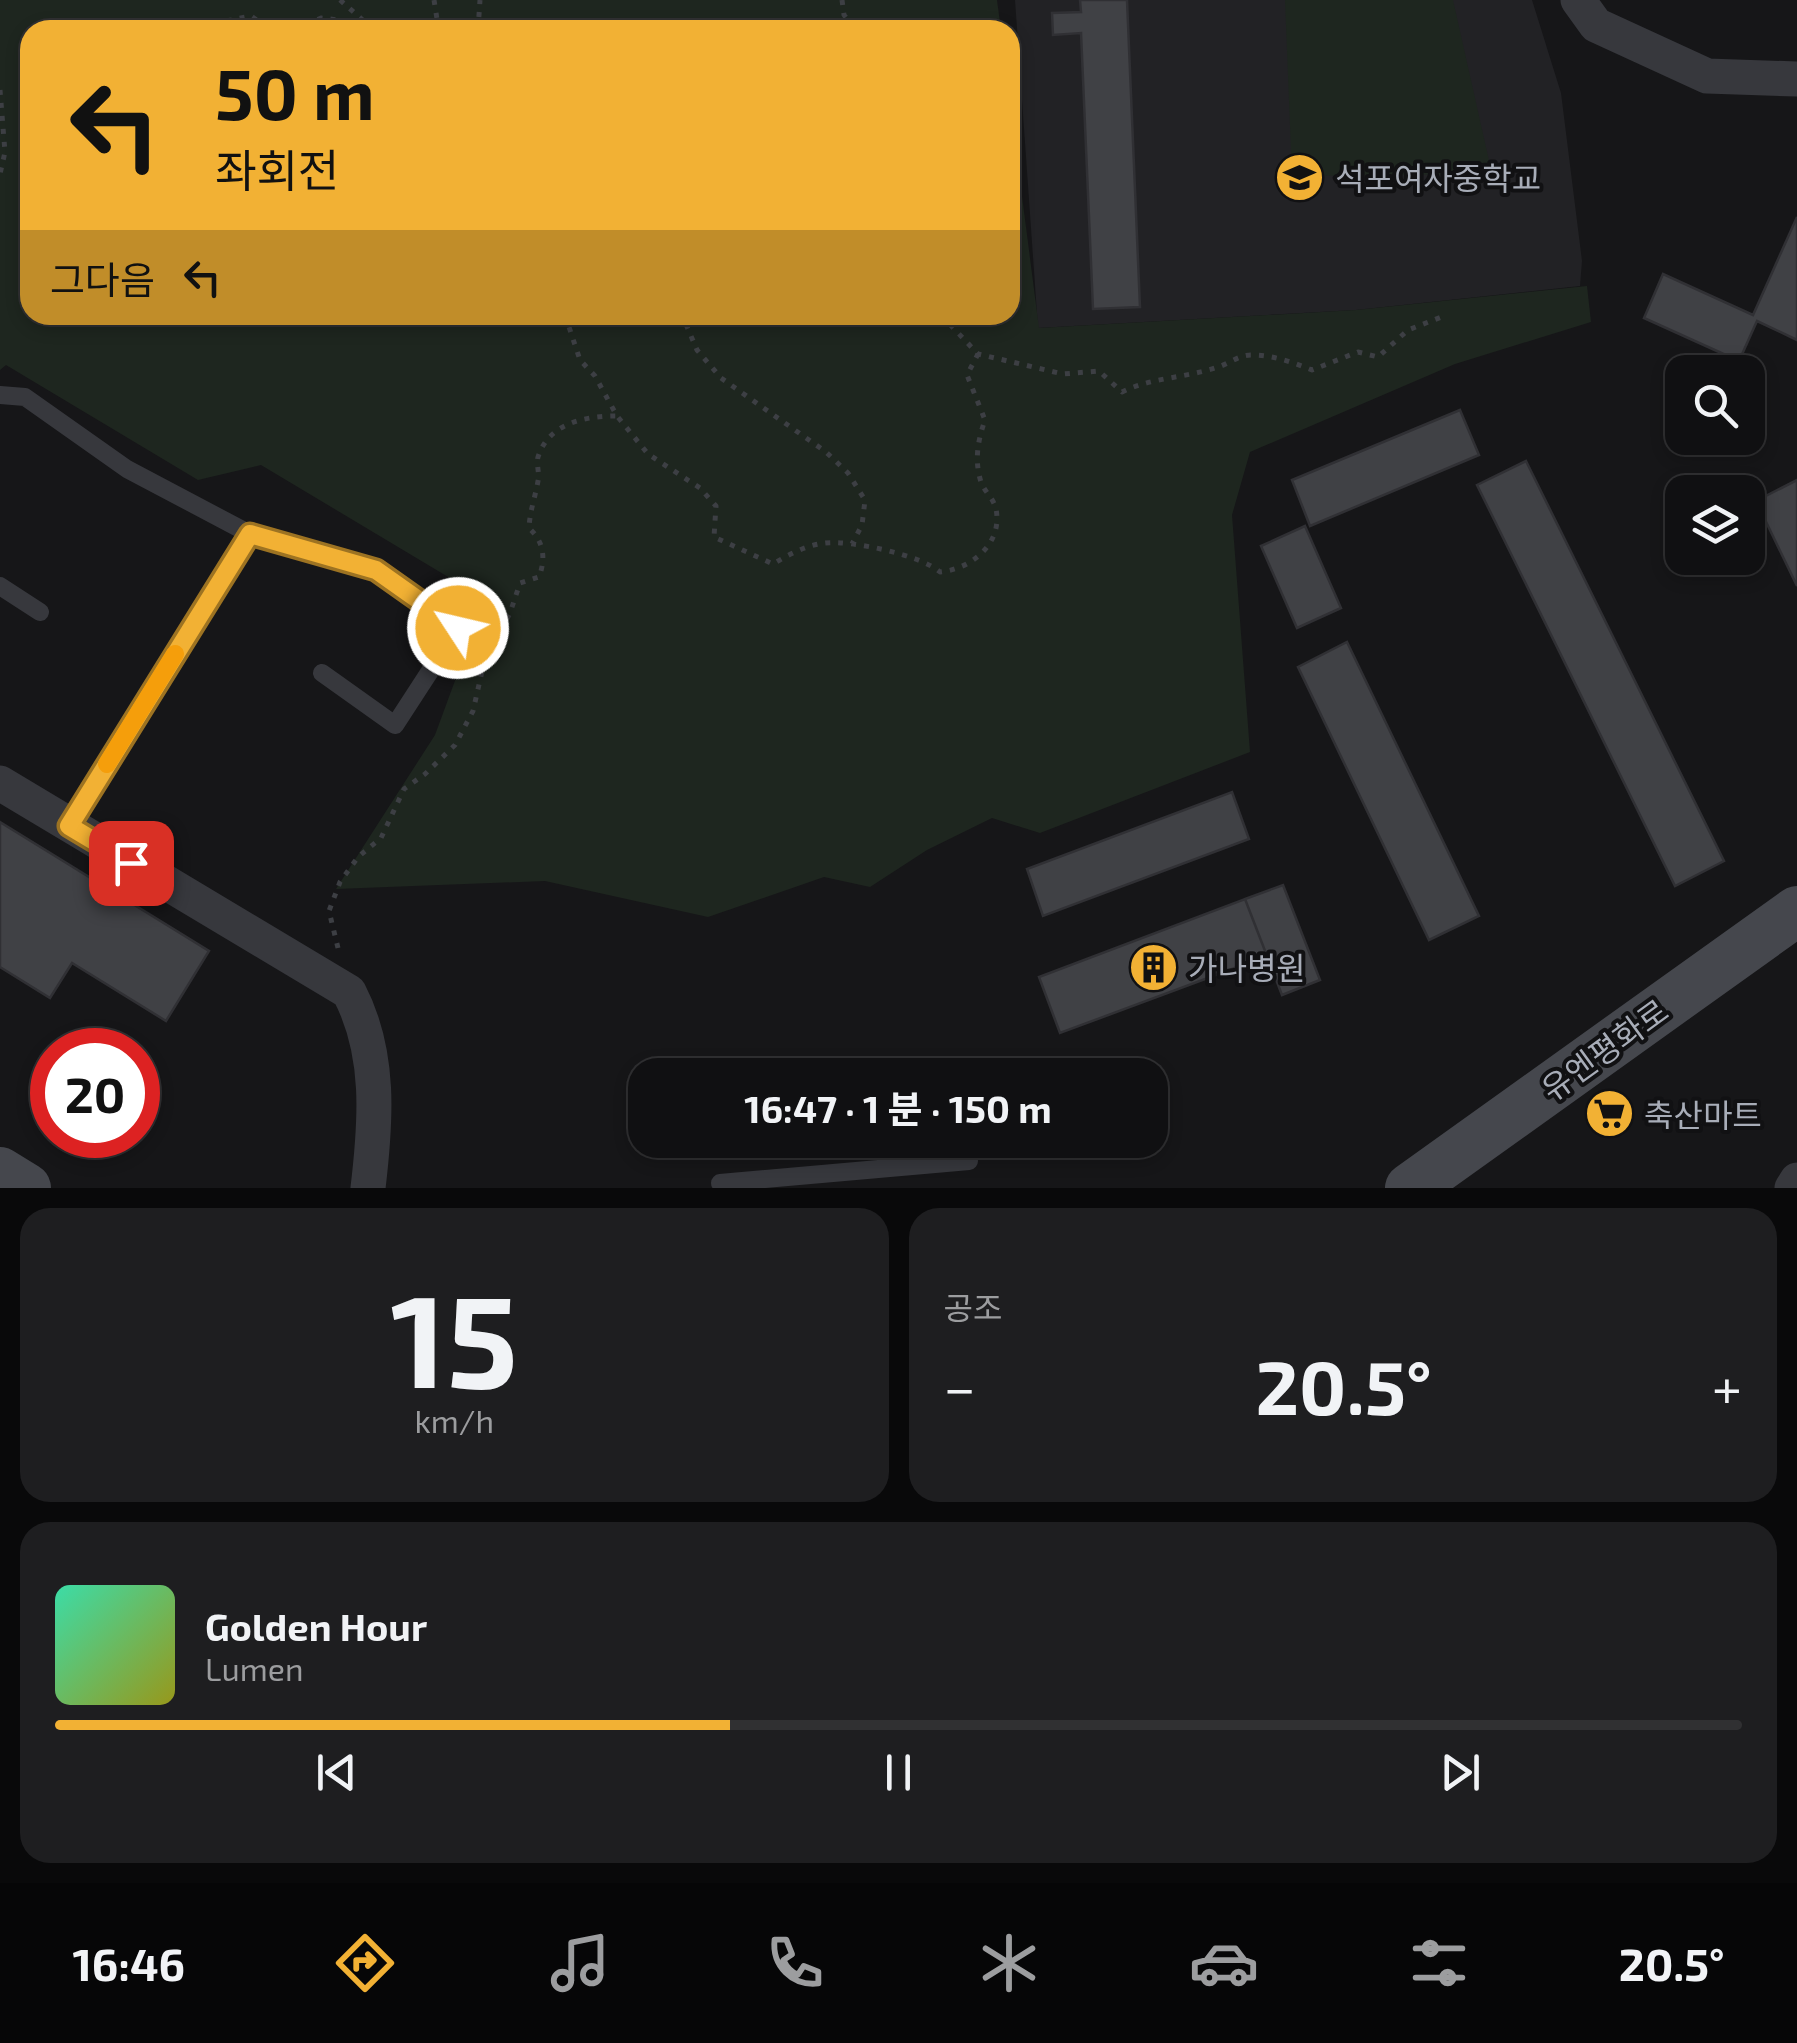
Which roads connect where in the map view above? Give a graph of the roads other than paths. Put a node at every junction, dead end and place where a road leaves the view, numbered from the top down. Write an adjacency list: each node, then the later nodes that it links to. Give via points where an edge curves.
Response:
1 (1578, 0): 2 (street, via 1596,24 1706,76)
2 (1797, 79)
3 (0, 395): 4 (lane, via 25,396 127,469)
4 (250, 534): 7 (lane, via 376,570 458,628 396,724); 9 (lane)
5 (0, 586): 6 (lane)
6 (40, 612)
7 (322, 673)
8 (0, 783): 9 (street)
9 (69, 826): 17 (street, via 348,992 371,1049)
10 (1797, 911): 14 (main road, 유엔평화로)
11 (970, 1161): 15 (lane)
12 (0, 1172): 16 (main road)
13 (1797, 1180): 18 (street)
14 (1433, 1182)
15 (718, 1186)
16 (26, 1188)
17 (368, 1188)
18 (1792, 1188)

